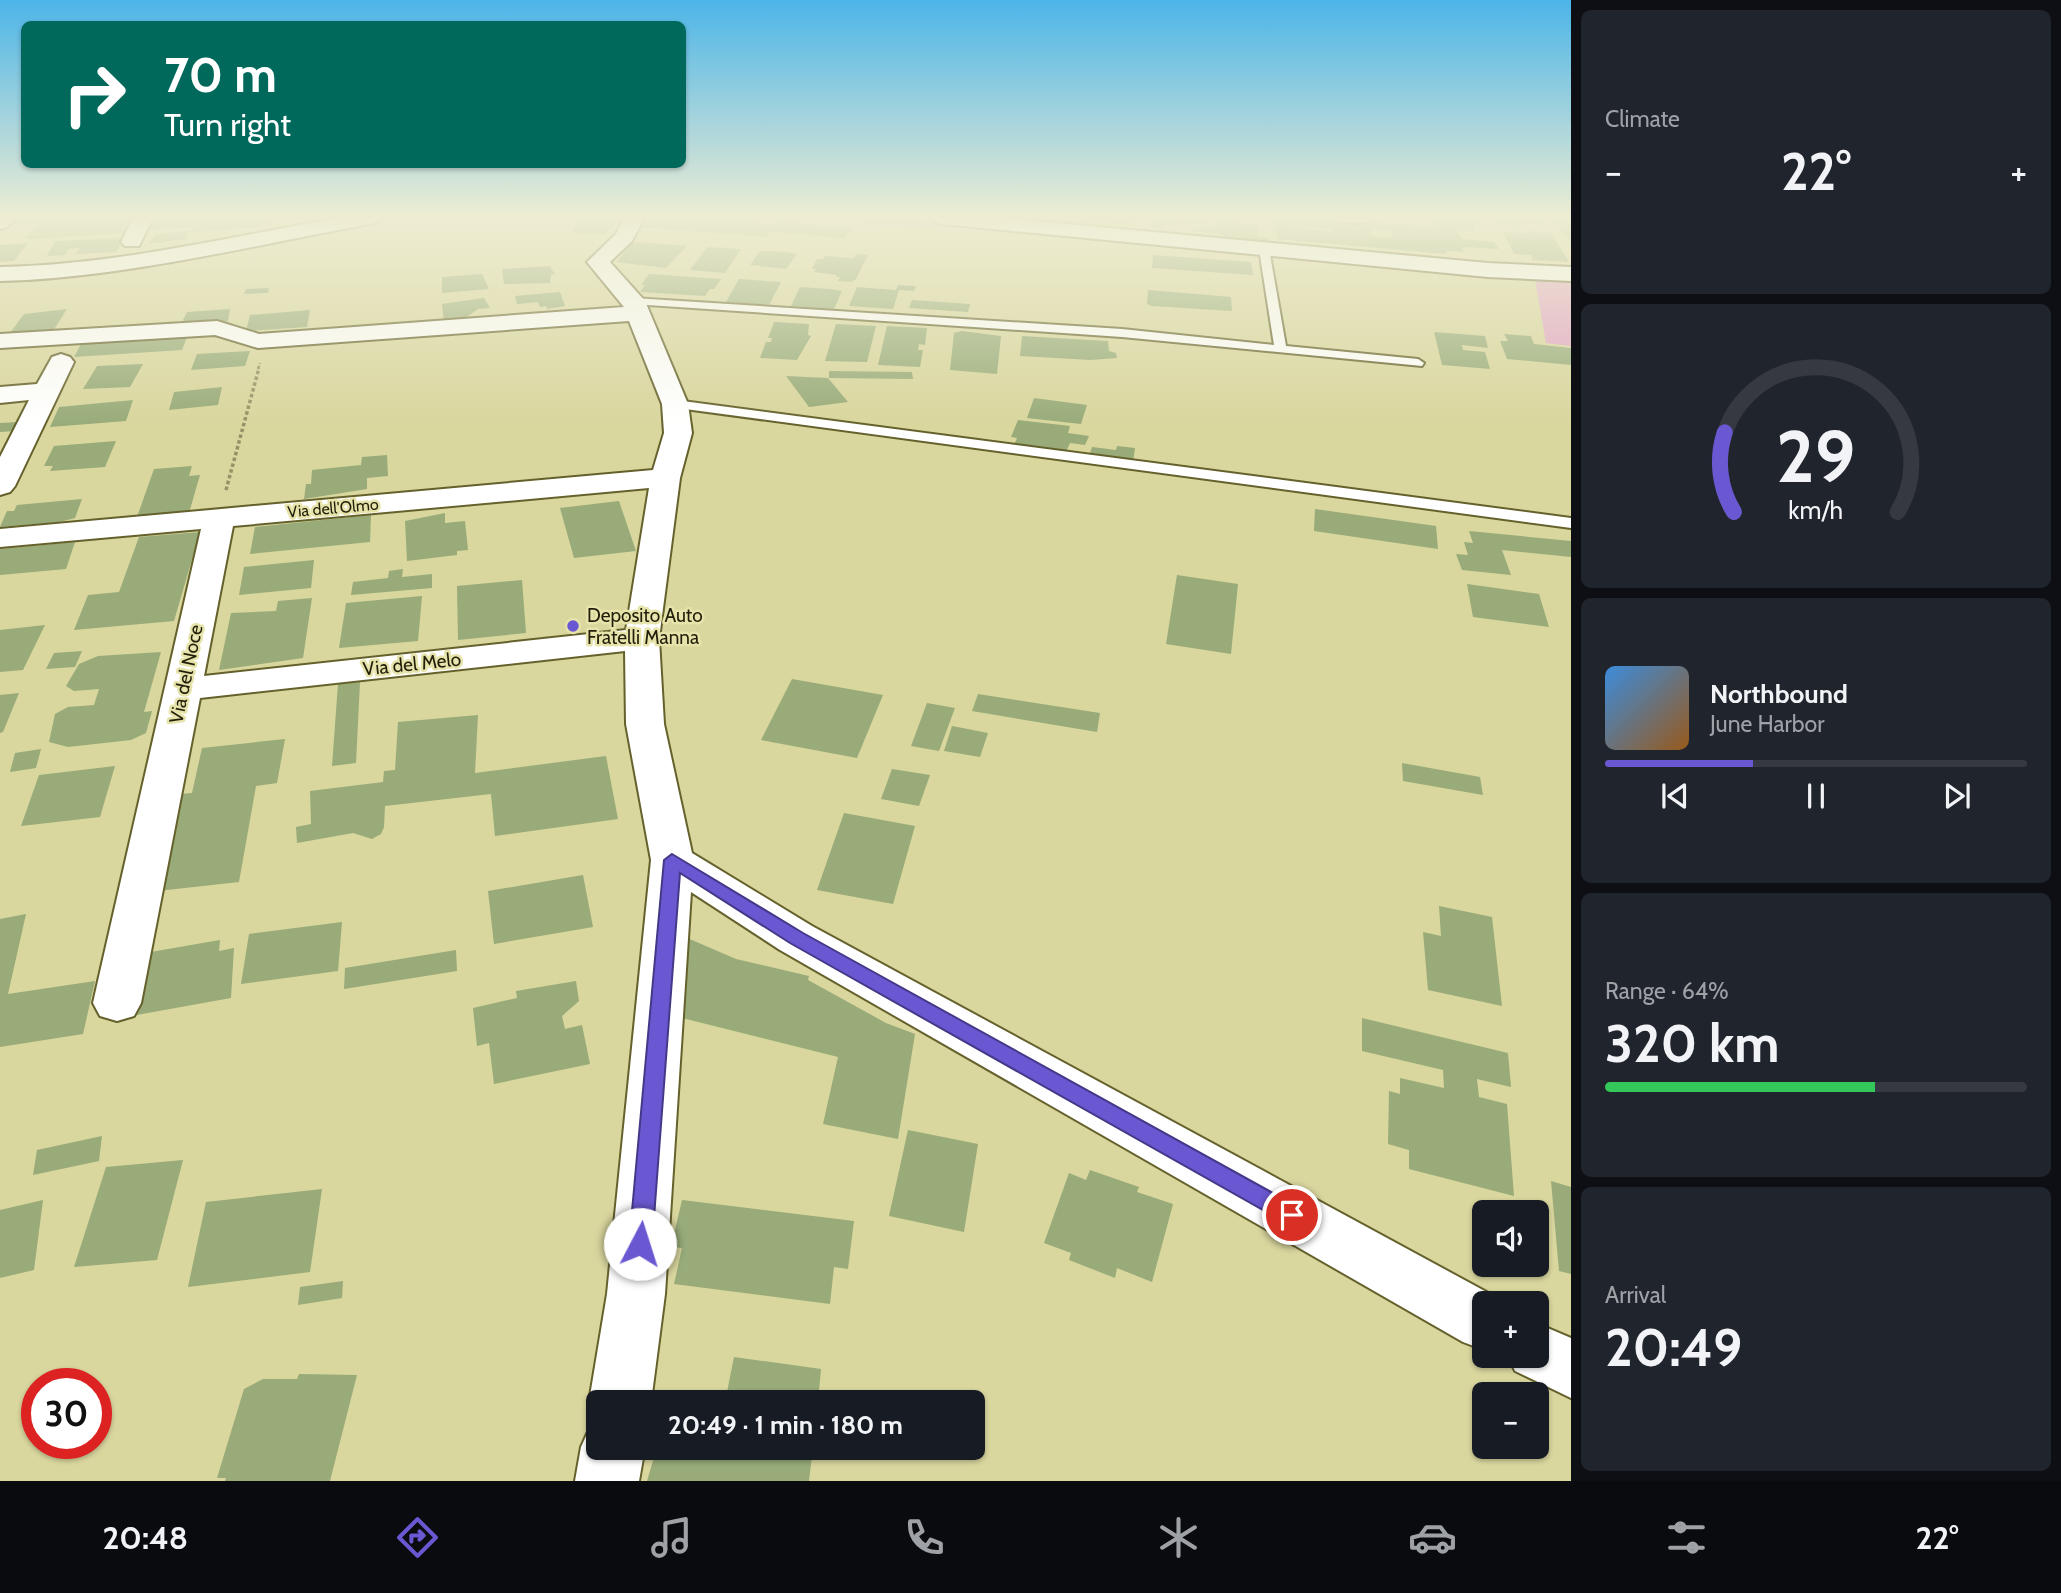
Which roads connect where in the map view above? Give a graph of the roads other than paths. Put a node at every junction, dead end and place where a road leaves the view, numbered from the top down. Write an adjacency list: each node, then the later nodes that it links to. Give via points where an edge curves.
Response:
1 (619, 287): 3 (street)
2 (1273, 287): 5 (lane)
3 (636, 307): 4 (street, via 258,341 218,328); 5 (lane, via 1122,333); 10 (street)
4 (0, 341)
5 (1281, 350): 7 (lane)
6 (61, 362): 8 (street)
7 (1418, 363)
8 (46, 391): 9 (street); 12 (street)
9 (0, 395)
10 (676, 404): 11 (street, via 678,433); 14 (lane)
11 (665, 478): 13 (street, Via dell'Olmo); 16 (street)
12 (0, 486)
13 (219, 518): 15 (street, Via dell'Olmo); 17 (street, Via del Noce)
14 (1571, 523)
15 (0, 538)
16 (642, 639): 17 (street, Via del Melo); 18 (street, via 645,724)
17 (183, 689): 19 (street, Via del Noce)
18 (672, 860): 20 (street, via 796,938); 23 (street, via 636,1294)
19 (117, 1003)
20 (1472, 1315)
21 (1549, 1358): 22 (street)
22 (1571, 1369)
23 (622, 1390)
24 (611, 1460): 25 (street)
25 (607, 1481)

